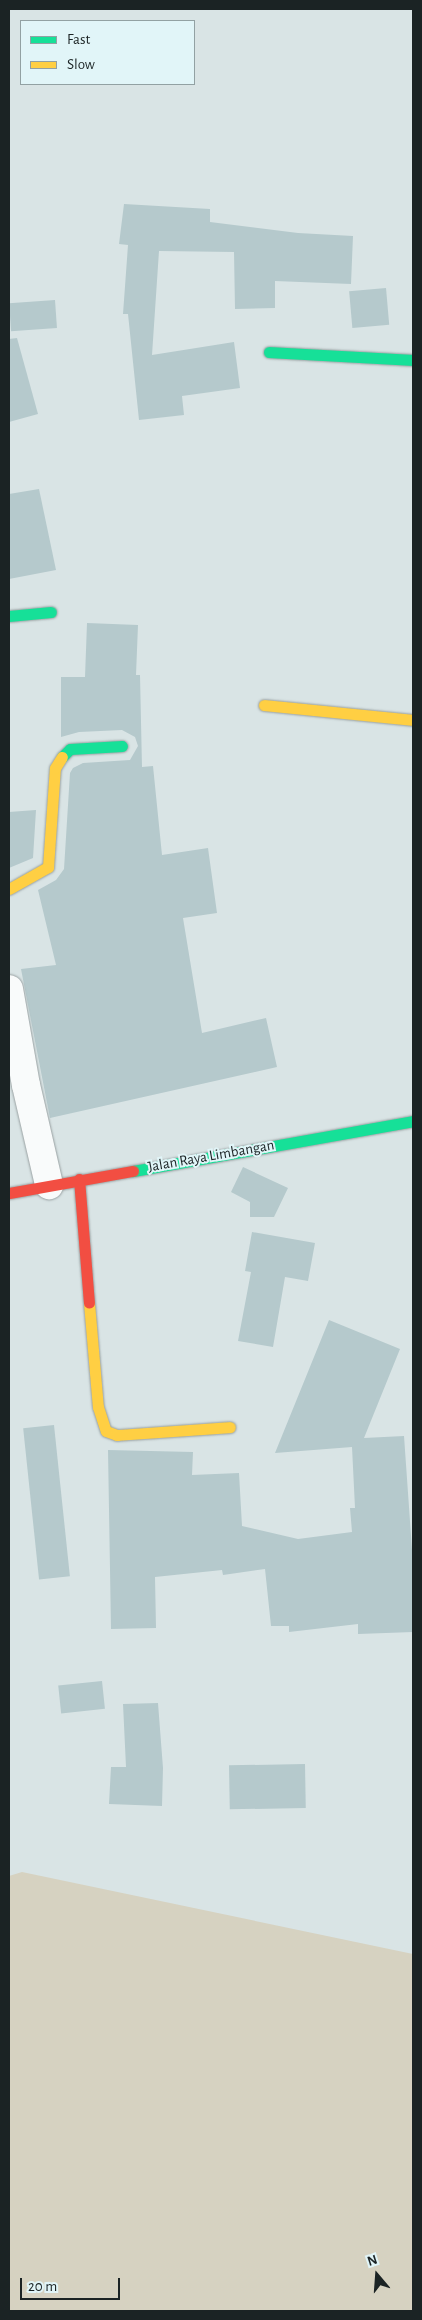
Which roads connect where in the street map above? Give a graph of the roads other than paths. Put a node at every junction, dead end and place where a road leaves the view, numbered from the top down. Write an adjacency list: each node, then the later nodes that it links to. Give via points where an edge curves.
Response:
1 (269, 352): 2 (main road)
2 (413, 360)
3 (51, 612): 4 (main road)
4 (9, 616)
5 (264, 705): 6 (main road)
6 (413, 720)
7 (122, 746): 8 (main road, via 70,749 60,758 54,768 48,867)
8 (9, 889)
9 (9, 989): 12 (street, via 26,1085)
10 (413, 1121): 11 (main road, Jalan Raya Limbangan)
11 (79, 1179): 12 (main road, Jalan Raya Limbangan); 14 (main road, via 98,1407 106,1431 117,1435)
12 (49, 1185): 13 (main road, Jalan Raya Limbangan)
13 (9, 1194)
14 (230, 1427)

